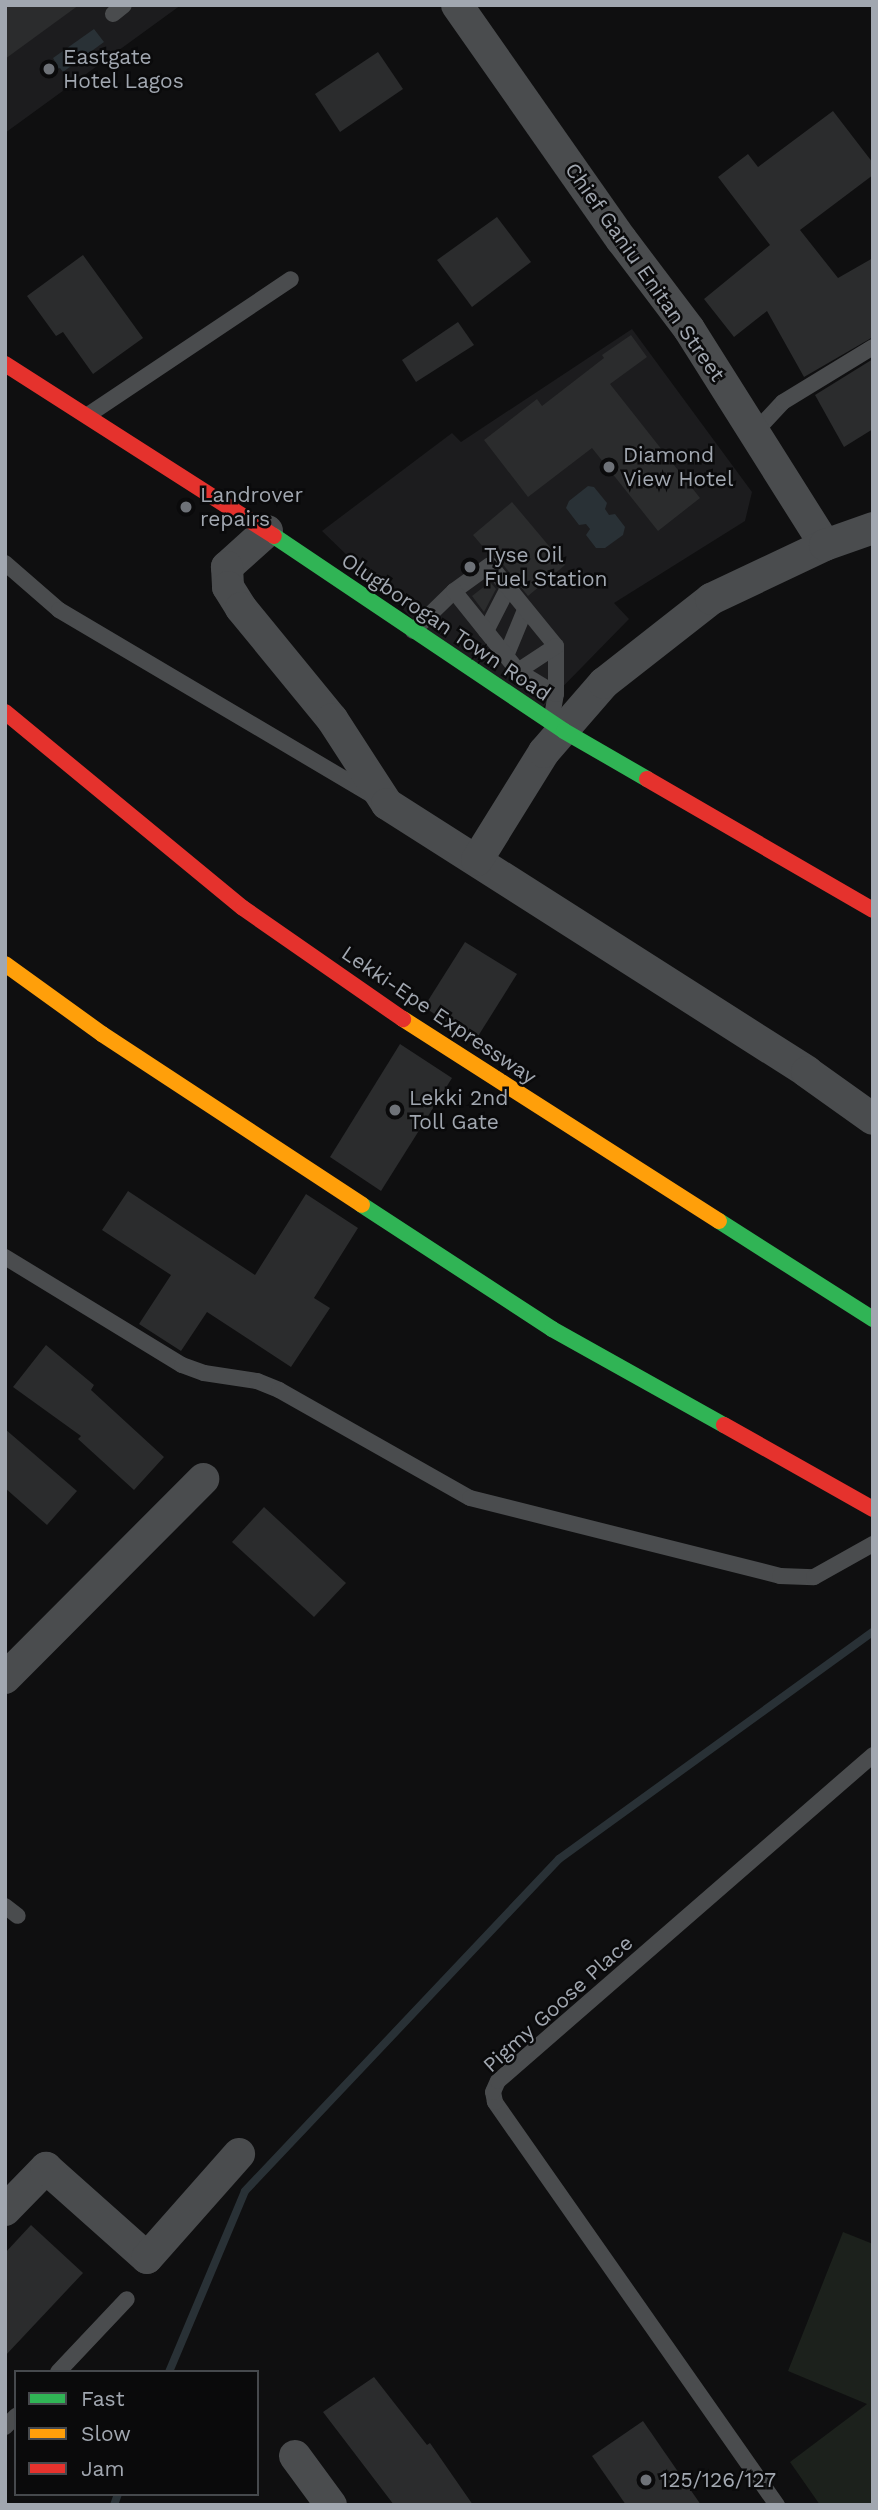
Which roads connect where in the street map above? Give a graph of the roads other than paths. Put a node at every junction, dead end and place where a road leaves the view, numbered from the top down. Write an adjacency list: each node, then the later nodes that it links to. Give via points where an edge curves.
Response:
1 (457, 5): 6 (street, Chief Ganiu Enitan Street, via 689,329)
2 (292, 279): 5 (lane)
3 (873, 347): 6 (lane, via 783,402)
4 (5, 363): 5 (main road, Olugborogan Town Road)
5 (86, 417): 8 (main road, Olugborogan Town Road)
6 (754, 433): 9 (street, Chief Ganiu Enitan Street)
7 (873, 528): 9 (street)
8 (267, 531): 14 (main road, Olugborogan Town Road); 22 (street, via 227,566 228,587 332,719)
9 (825, 545): 21 (street, via 711,599)
10 (5, 563): 22 (lane, via 58,610)
11 (508, 588): 12 (lane, via 491,565); 13 (lane); 15 (lane)
12 (454, 592): 14 (lane); 15 (lane)
13 (525, 610): 16 (lane); 17 (lane)
14 (413, 631): 21 (main road, Olugborogan Town Road)
15 (486, 631): 17 (lane)
16 (556, 646): 18 (lane); 19 (lane)
17 (506, 656): 18 (lane)
18 (518, 671): 19 (lane)
19 (556, 694): 21 (lane)
20 (5, 712): 28 (main road, Lekki-Epe Expressway, via 265,923 439,1044)
21 (557, 726): 23 (street); 24 (main road, Olugborogan Town Road)
22 (387, 804): 23 (street)
23 (477, 860): 26 (street)
24 (873, 910)
25 (5, 964): 30 (main road, via 102,1034 552,1329)
26 (873, 1119)
27 (5, 1257): 31 (lane, via 182,1365 279,1390 470,1498 780,1576 814,1577)
28 (873, 1320)
29 (203, 1479): 32 (street)
30 (873, 1509)
31 (873, 1545)
32 (5, 1678)
33 (873, 1755): 40 (lane, Pigmy Goose Place, via 498,2081 493,2092 495,2102)
34 (239, 2154): 35 (street, via 147,2258 46,2168)
35 (5, 2210)
36 (127, 2300): 37 (lane)
37 (60, 2370)
38 (295, 2456): 39 (street)
39 (331, 2505)
40 (777, 2505)

